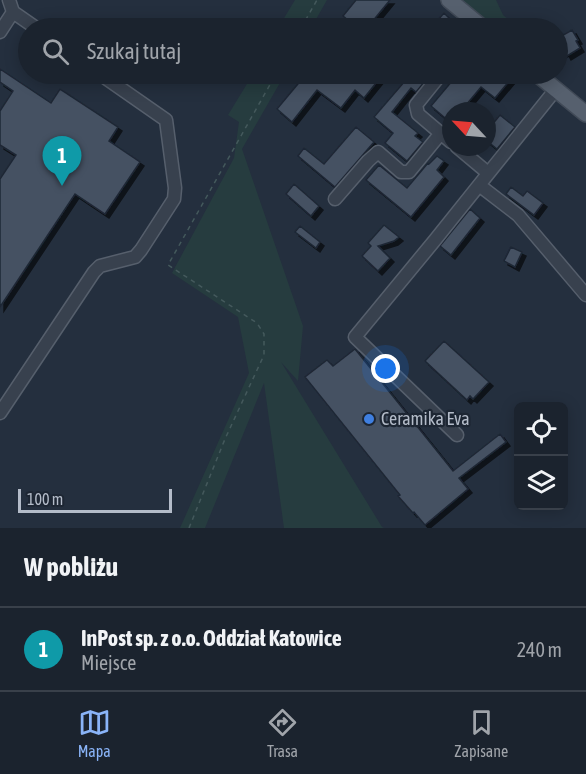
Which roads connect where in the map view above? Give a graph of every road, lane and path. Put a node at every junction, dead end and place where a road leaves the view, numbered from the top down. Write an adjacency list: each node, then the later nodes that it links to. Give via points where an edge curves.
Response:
1 (9, 0): 4 (lane)
2 (317, 0): 6 (path)
3 (449, 0): 7 (main road)
4 (14, 12): 5 (lane); 8 (lane)
5 (22, 18)
6 (307, 18)
7 (471, 18)
8 (0, 32)
9 (114, 84): 22 (lane, via 166,120 174,200 135,257 100,266 94,272)
10 (270, 84): 24 (path, via 168,265 257,323 264,334 264,355)
11 (433, 84): 15 (lane, via 416,105 418,114)
12 (550, 84): 13 (main road)
13 (556, 89): 14 (main road); 18 (lane)
14 (586, 114)
15 (442, 135)
16 (442, 142): 20 (lane, via 409,172 401,172 378,152)
17 (468, 156): 18 (lane)
18 (488, 173): 19 (lane)
19 (479, 185): 21 (lane, via 518,215); 23 (lane, via 355,337)
20 (335, 199)
21 (586, 295)
22 (0, 413)
23 (457, 435)
24 (189, 528)

